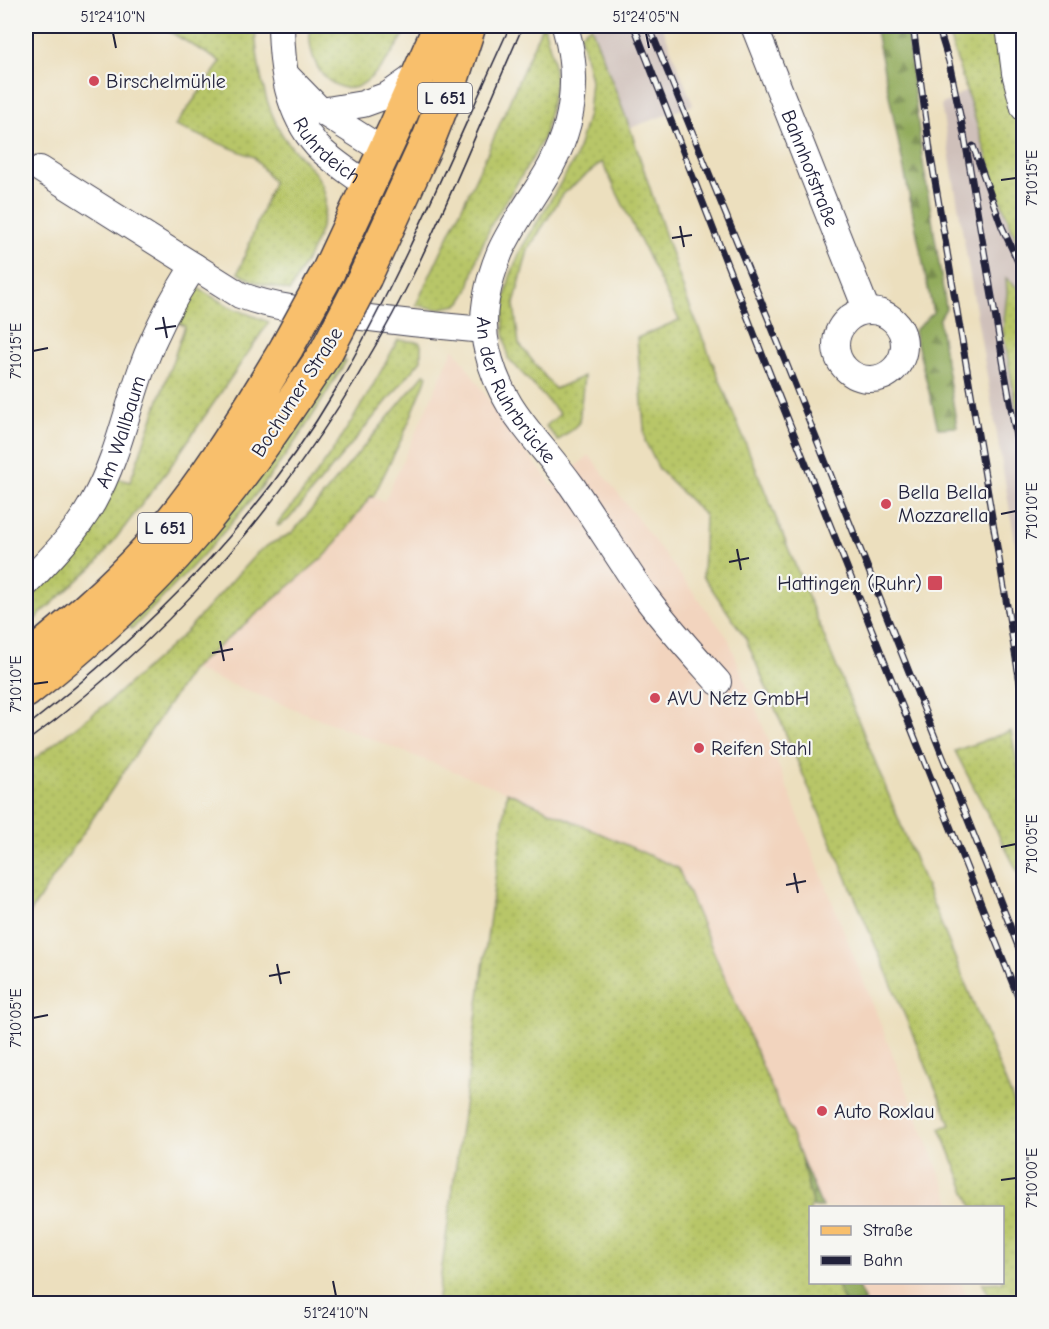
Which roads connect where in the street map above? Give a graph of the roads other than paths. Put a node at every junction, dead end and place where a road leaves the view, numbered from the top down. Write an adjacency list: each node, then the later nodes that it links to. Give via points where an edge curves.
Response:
1 (281, 26): 8 (street, Ruhrdeich)
2 (440, 26): 7 (main road, Bochumer Straße / L 651)
3 (469, 26): 12 (main road, Bochumer Straße / L 651, via 450,85)
4 (565, 26): 18 (street, An der Ruhrbrücke, via 574,84 568,123 550,166 500,253 490,281)
5 (754, 26): 17 (street, Bahnhofstraße)
6 (1009, 26): 9 (street)
7 (418, 74): 10 (street, Ruhrdeich, via 388,95); 11 (main road, Bochumer Straße / L 651)
8 (286, 75): 10 (street, Ruhrdeich); 14 (street, Ruhrdeich, via 299,122 318,147)
9 (1023, 108)
10 (321, 111): 11 (street, Ruhrdeich)
11 (384, 151): 12 (main road, Ruhrdeich); 14 (main road, Bochumer Straße / L 651)
12 (415, 166): 15 (main road, Bochumer Straße / L 651)
13 (40, 169): 16 (street)
14 (368, 186): 15 (main road, Ruhrdeich); 20 (main road, Bochumer Straße / L 651, bridge, via 328,273 287,347 206,475 147,550)
15 (401, 199): 22 (main road, Bochumer Straße / L 651, bridge, via 326,352 265,444 191,538 86,642)
16 (194, 266): 18 (street, via 240,295 274,306); 19 (street, Am Wallbaum, via 152,342 116,452 92,504 49,561)
17 (867, 311)
18 (484, 330): 21 (street, An der Ruhrbrücke, via 499,388 516,417 571,485 642,592)
19 (26, 584)
20 (26, 661)
21 (718, 682)
22 (26, 691)

